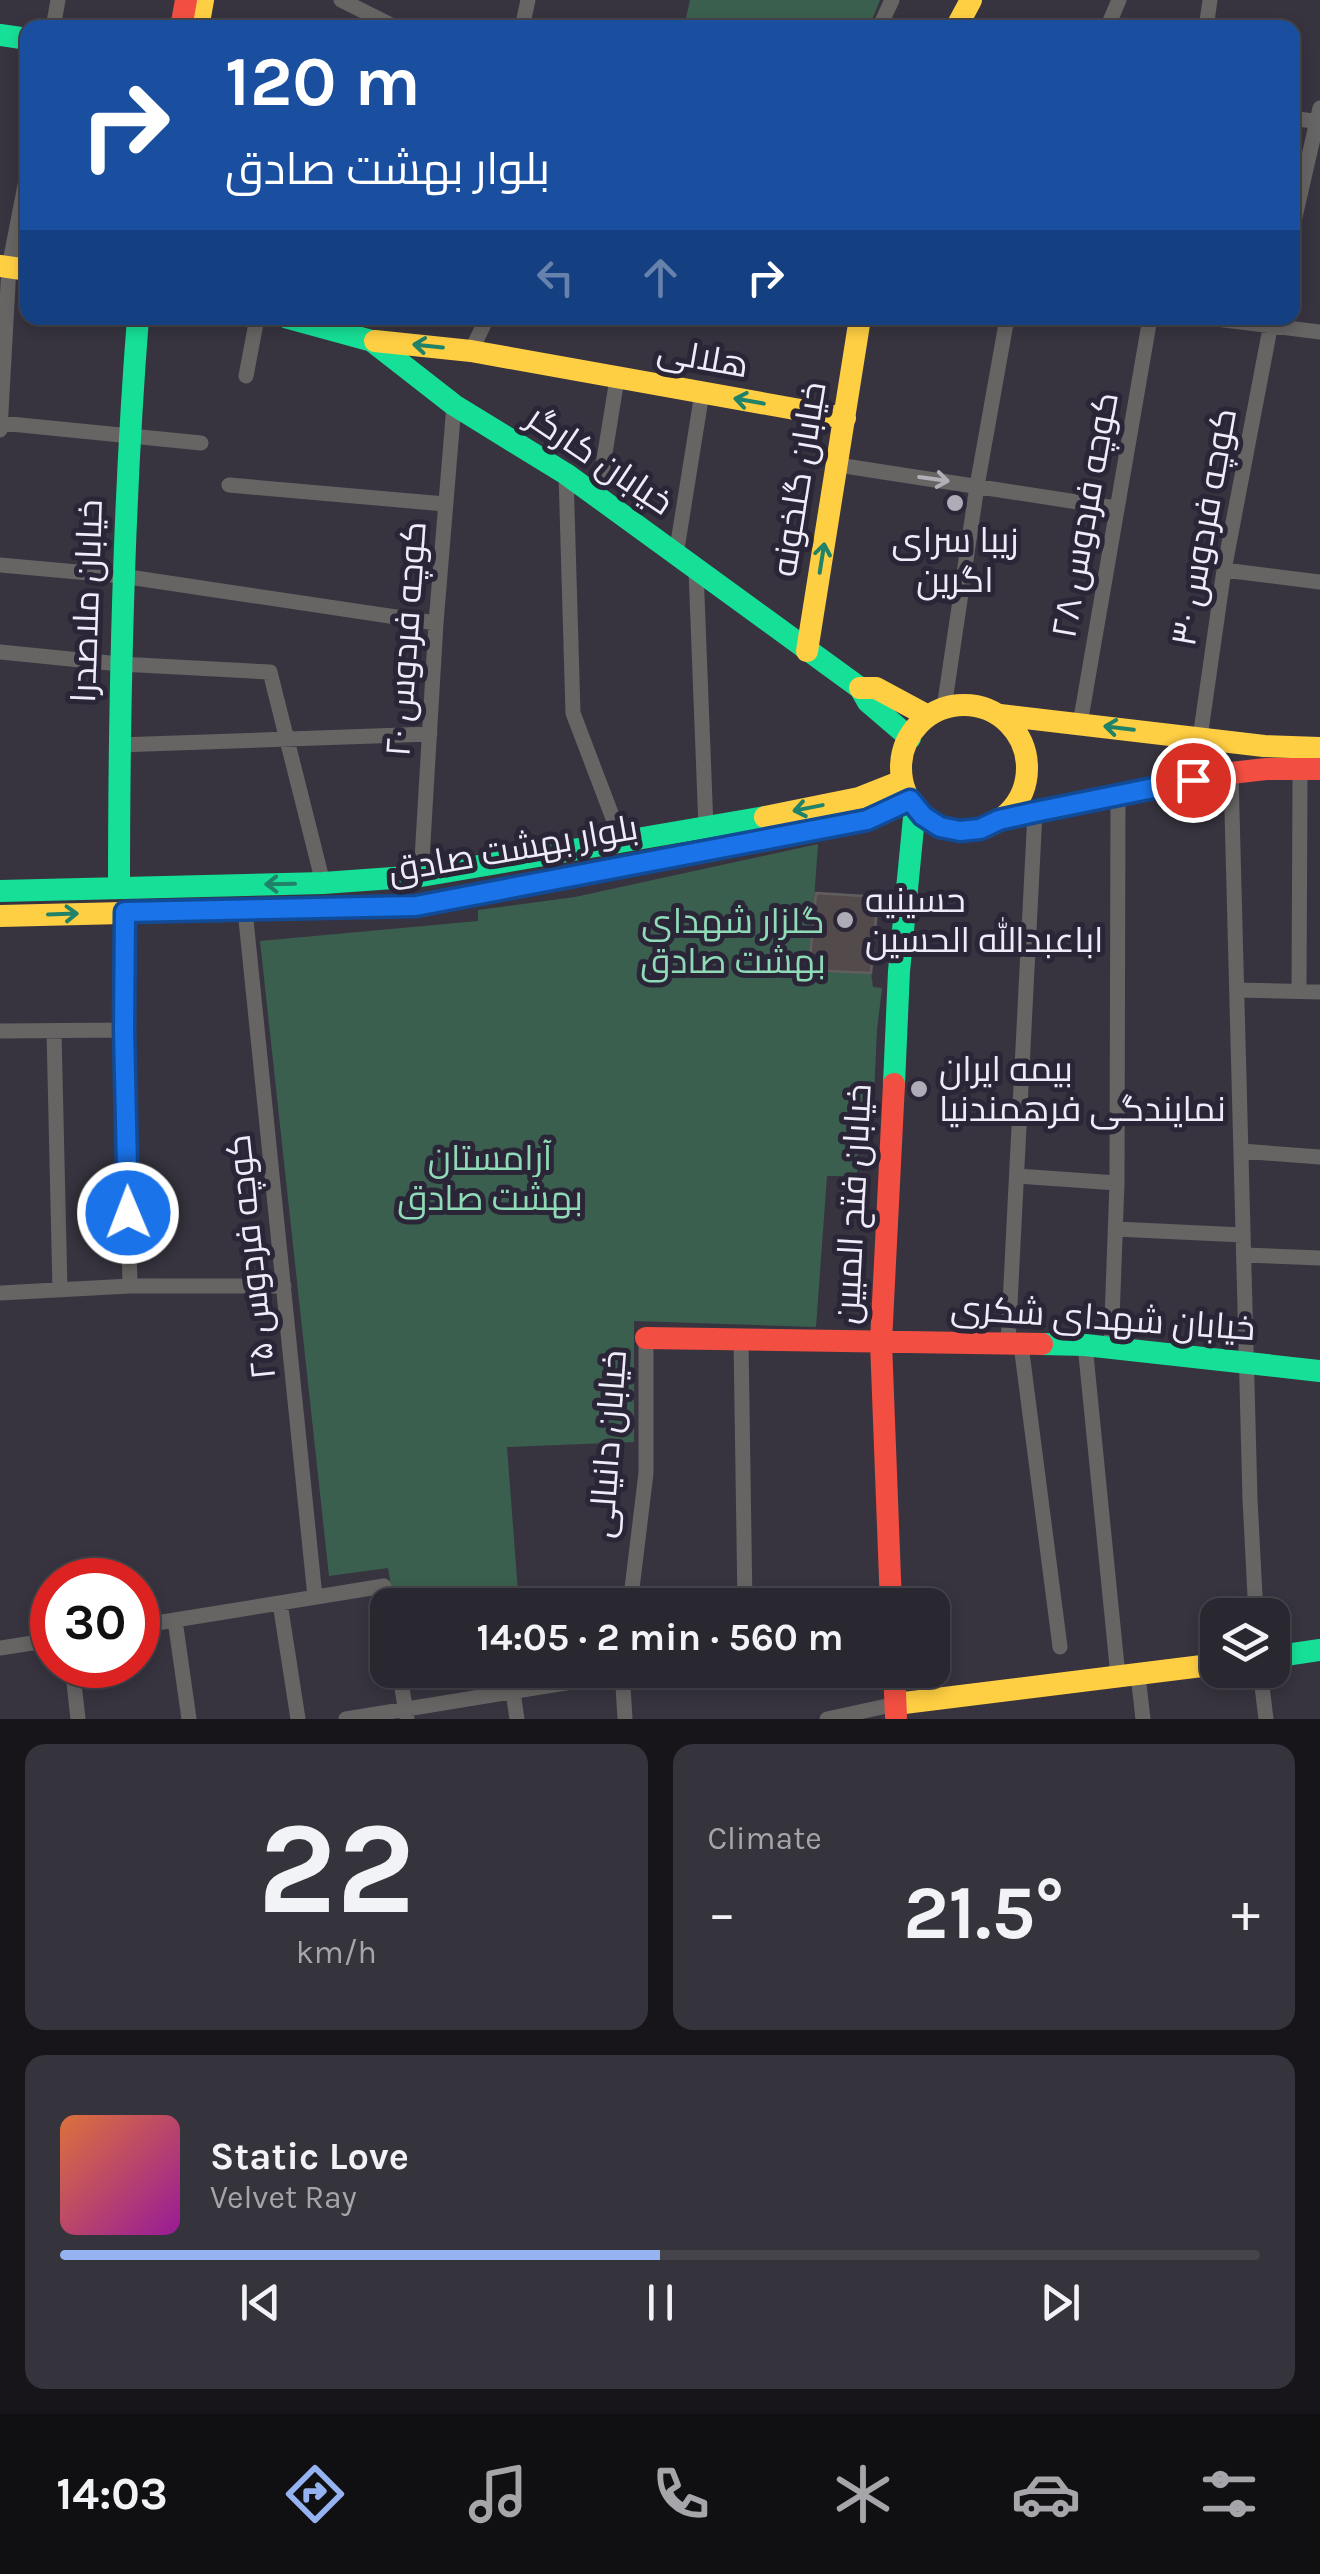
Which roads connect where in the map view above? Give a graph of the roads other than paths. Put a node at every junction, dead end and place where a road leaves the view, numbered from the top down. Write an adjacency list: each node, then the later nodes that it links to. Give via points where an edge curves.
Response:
1 (341, 0): 2 (street)
2 (366, 11): 3 (street); 4 (street)
3 (362, 20)
4 (383, 20)
5 (1319, 117): 6 (street)
6 (1300, 197)
7 (20, 218): 8 (street)
8 (12, 267): 26 (street)
9 (137, 325): 27 (street, خیابان ملاصدرا)
10 (256, 325): 21 (street)
11 (349, 325): 19 (street, خیابان کارگر)
12 (484, 325): 20 (street)
13 (859, 325): 25 (street, خیابان گلخونه)
14 (1007, 325): 32 (street)
15 (1149, 325): 35 (street, کوچه فردوس ۲۸)
16 (1270, 325): 39 (street, کوچه فردوس ۳۰)
17 (1286, 325): 18 (street)
18 (1320, 332)
19 (372, 341): 20 (street, هلالی, one-way to 19); 24 (street, خیابان کارگر)
20 (472, 351): 22 (street, هلالی)
21 (246, 376)
22 (617, 378): 23 (street, هلالی); 33 (street)
23 (702, 393): 25 (street, هلالی, one-way to 23); 36 (street)
24 (454, 404): 30 (street, خیابان کارگر); 34 (street, کوچه فردوس ۲۰)
25 (845, 418): 29 (street, خیابان گلخونه)
26 (0, 427): 27 (street)
27 (127, 436): 28 (street); 40 (street, خیابان ملاصدرا)
28 (201, 444)
29 (838, 465): 32 (street, one-way to 32); 43 (street, خیابان گلخونه, one-way to 29)
30 (566, 474): 33 (street, خیابان کارگر); 64 (street, via 573,713)
31 (229, 485): 34 (street)
32 (977, 486): 35 (street); 47 (street)
33 (598, 496): 36 (street, خیابان کارگر)
34 (445, 504): 42 (street, کوچه فردوس ۲۰)
35 (1116, 508): 49 (street, کوچه فردوس ۲۸)
36 (676, 555): 38 (street, خیابان کارگر)
37 (0, 565): 40 (street)
38 (696, 570): 43 (street, خیابان کارگر); 63 (street)
39 (1224, 570): 41 (street); 53 (street, کوچه فردوس ۳۰)
40 (122, 576): 42 (street); 45 (street, خیابان ملاصدرا)
41 (1320, 582)
42 (436, 623): 50 (street, کوچه فردوس ۲۰)
43 (806, 651): 46 (street, خیابان کارگر)
44 (0, 652): 45 (street)
45 (120, 664): 51 (street, via 270,672); 55 (street, خیابان ملاصدرا)
46 (860, 688): 47 (street, خیابان کارگر); 52 (street, خیابان کارگر)
47 (936, 712): 48 (street, via 961,704); 52 (street)
48 (1000, 715): 49 (street); 62 (street, via 1024,748 1027,768 1024,788)
49 (1080, 724): 53 (street, one-way to 49)
50 (430, 734): 51 (street); 65 (street, کوچه فردوس ۲۰)
51 (286, 738): 55 (street); 66 (street)
52 (910, 738): 60 (street, via 901,762)
53 (1200, 738): 54 (street)
54 (1233, 742): 56 (street); 58 (street)
55 (118, 745): 67 (street, خیابان ملاصدرا)
56 (1320, 748)
57 (1309, 769): 58 (street); 73 (street, via 1300,780)
58 (1231, 773): 59 (street); 72 (street)
59 (1118, 794): 61 (street); 81 (street)
60 (909, 796): 62 (street, via 940,827 980,829); 63 (street, بلوار بهشت صادق, one-way to 63, via 859,798); 69 (street, بلوار بهشت صادق, via 867,820 416,906); 92 (street, خیابان فتح المبین)
61 (1035, 812): 62 (street); 80 (street)
62 (999, 820)
63 (706, 828): 64 (street, بلوار بهشت صادق)
64 (622, 842): 65 (street, بلوار بهشت صادق)
65 (422, 876): 66 (street, بلوار بهشت صادق)
66 (323, 883): 67 (street, بلوار بهشت صادق, one-way to 67)
67 (119, 888): 68 (street, بلوار بهشت صادق)
68 (0, 892)
69 (244, 910): 70 (street, بلوار بهشت صادق); 87 (street, کوچه فردوس ۲۵)
70 (125, 912): 71 (street, بلوار بهشت صادق, one-way to 70); 75 (street)
71 (0, 916)
72 (1237, 990): 73 (street); 78 (street)
73 (1299, 991): 74 (street)
74 (1320, 992)
75 (124, 1030): 77 (street); 86 (street)
76 (0, 1031): 77 (street)
77 (54, 1031): 88 (street)
78 (1241, 1151): 79 (street); 83 (street)
79 (1320, 1157)
80 (1017, 1176): 81 (street); 93 (street)
81 (1117, 1183): 82 (street)
82 (1116, 1228): 83 (street); 95 (street)
83 (1243, 1235): 84 (street)
84 (1244, 1256): 85 (street); 96 (street)
85 (1320, 1258)
86 (130, 1286): 87 (street); 88 (street)
87 (284, 1286): 103 (street, کوچه فردوس ۲۵)
88 (60, 1290): 89 (street)
89 (0, 1294)
90 (646, 1338): 91 (street, خیابان دانیالی); 100 (street, خیابان دانیالی, via 646,1473)
91 (741, 1340): 92 (street, خیابان دانیالی); 101 (street)
92 (880, 1342): 93 (street, خیابان شهدای شکری); 102 (street, خیابان فتح المبین)
93 (1015, 1344): 94 (street, خیابان شهدای شکری); 109 (street)
94 (1085, 1345): 95 (street, خیابان شهدای شکری); 114 (street)
95 (1111, 1347): 96 (street, خیابان شهدای شکری)
96 (1247, 1361): 97 (street, خیابان شهدای شکری); 104 (street)
97 (1320, 1371): 98 (street)
98 (1320, 1380)
99 (384, 1586): 103 (street)
100 (632, 1588)
101 (746, 1588)
102 (891, 1588)
103 (316, 1597): 105 (street)
104 (1255, 1598)
105 (280, 1603): 106 (street); 125 (street)
106 (175, 1620): 107 (street); 124 (street)
107 (160, 1622)
108 (30, 1643): 110 (street)
109 (1060, 1647)
110 (0, 1648)
111 (1320, 1650): 112 (street)
112 (1290, 1654)
113 (1200, 1666): 114 (street)
114 (1128, 1676): 121 (street); 130 (street)
115 (75, 1688): 123 (street)
116 (401, 1688): 122 (street)
117 (536, 1688): 120 (street)
118 (623, 1688): 128 (street)
119 (1262, 1688): 131 (street)
120 (514, 1692): 122 (street); 127 (street)
121 (896, 1711): 129 (street)
122 (406, 1715): 126 (street)
123 (78, 1719)
124 (189, 1719)
125 (298, 1719)
126 (346, 1719)
127 (516, 1719)
128 (625, 1719)
129 (828, 1719)
130 (1142, 1719)
131 (1266, 1719)

